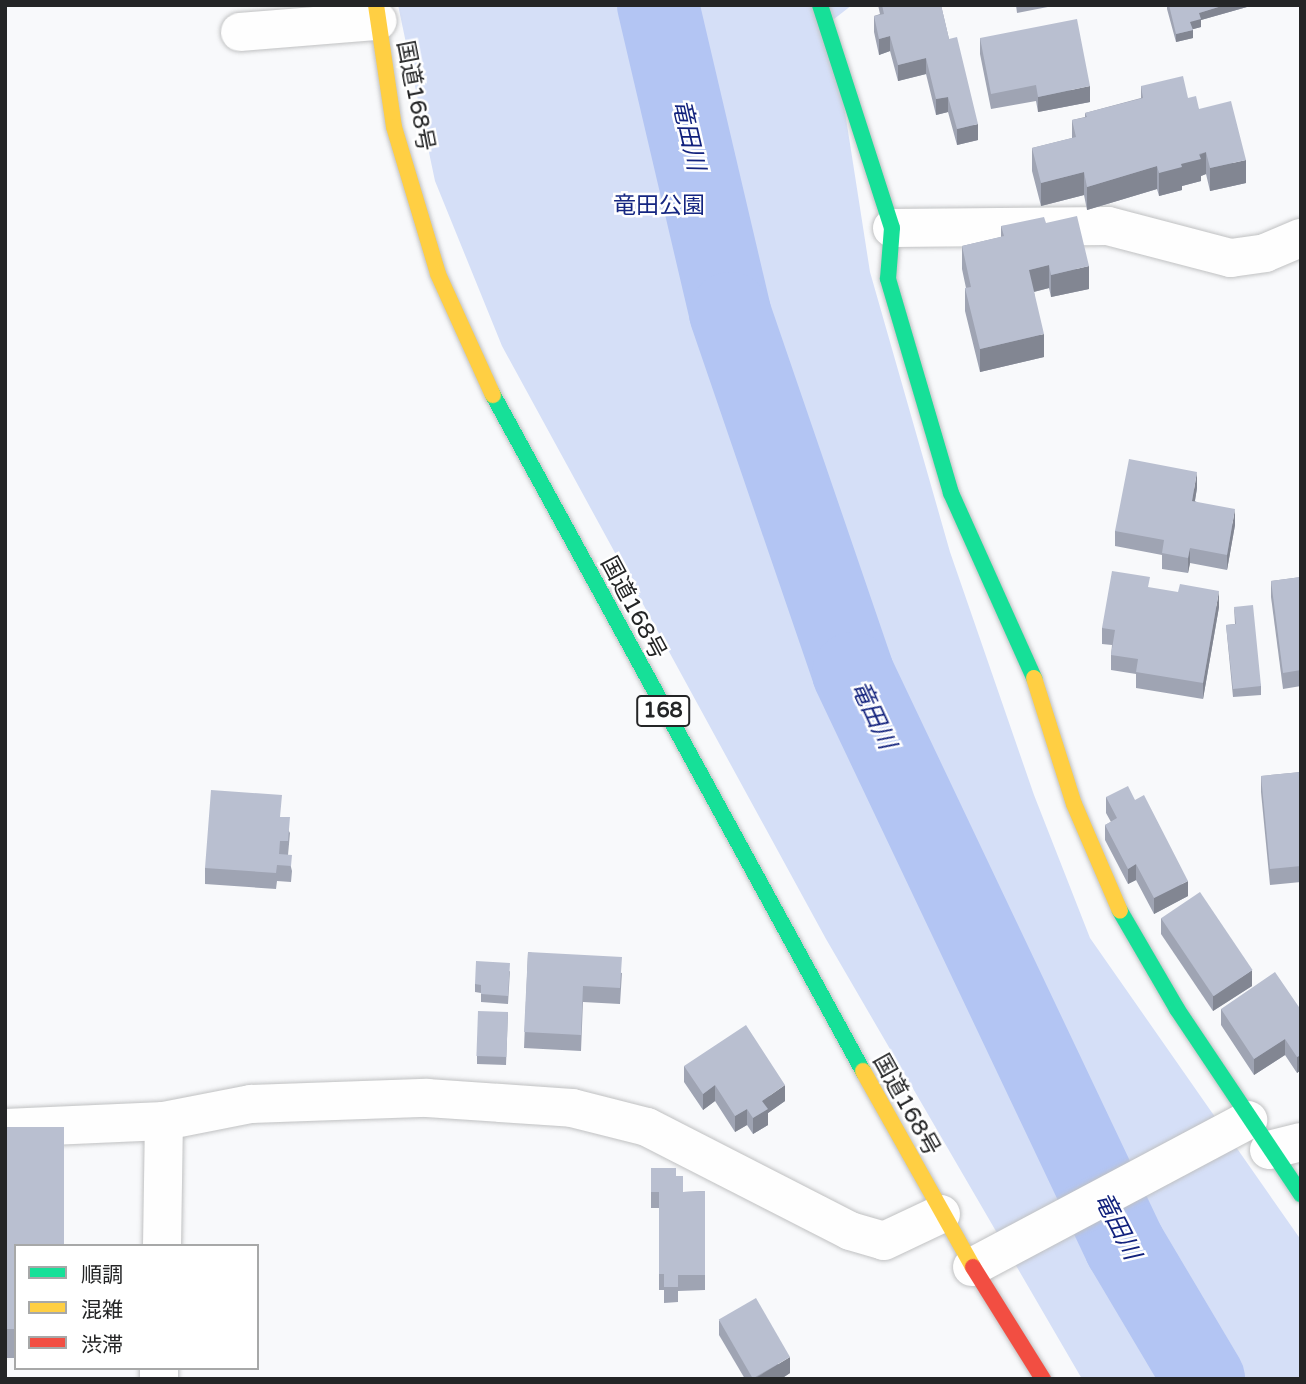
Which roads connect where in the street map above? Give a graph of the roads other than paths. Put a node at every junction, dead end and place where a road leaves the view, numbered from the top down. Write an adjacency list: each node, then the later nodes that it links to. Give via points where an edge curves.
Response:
1 (820, 5): 4 (main road)
2 (377, 13): 3 (street); 10 (main road, 国道168号 / 168, via 394,127 438,274 497,404)
3 (240, 32)
4 (892, 228): 5 (street, via 1108,226 1231,258 1265,253); 8 (main road, via 888,279 951,493 1044,701 1074,804 1111,896)
5 (1301, 238)
6 (164, 1121): 7 (street); 10 (street, via 251,1104 414,1098 572,1108 647,1127 850,1231 884,1241); 11 (street)
7 (5, 1128)
8 (1273, 1137): 9 (main road); 12 (street, via 1185,1151)
9 (1301, 1194)
10 (941, 1214): 12 (main road, 国道168号 / 168)
11 (162, 1244)
12 (982, 1262): 13 (main road, 国道168号 / 168)
13 (1043, 1379)

